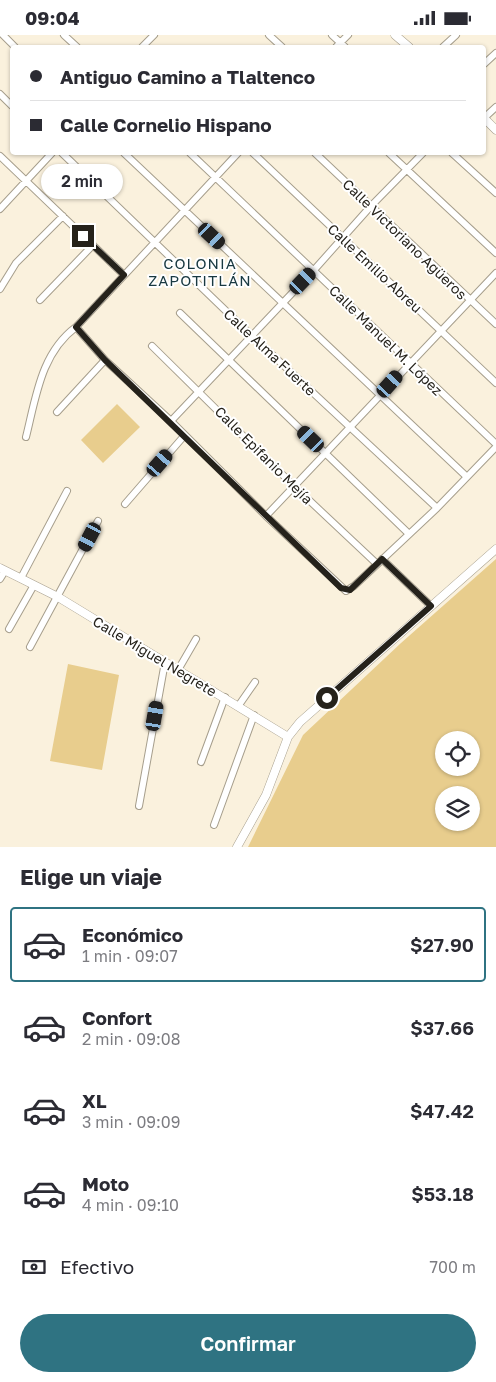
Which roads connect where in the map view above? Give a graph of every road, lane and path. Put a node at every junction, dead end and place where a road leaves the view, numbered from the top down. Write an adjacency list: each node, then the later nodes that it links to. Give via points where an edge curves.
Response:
1 (2, 35): 7 (street)
2 (64, 35): 8 (street)
3 (154, 35): 9 (street)
4 (268, 35): 10 (street)
5 (456, 35): 12 (street)
6 (398, 36): 11 (street)
7 (13, 45)
8 (75, 45)
9 (144, 45)
10 (280, 45)
11 (407, 45)
12 (445, 45)
13 (496, 53): 14 (street)
14 (486, 62)
15 (0, 94): 16 (street)
16 (10, 104)
17 (496, 107): 18 (street)
18 (486, 116)
19 (486, 120): 20 (street)
20 (496, 129)
21 (50, 155): 34 (street)
22 (64, 155): 41 (street, Calle Alma Fuerte)
23 (126, 155): 38 (street)
24 (192, 155): 33 (street, Calle Manuel M. López)
25 (236, 155): 33 (street)
26 (255, 155): 40 (street, Calle Emilio Abreu)
27 (317, 155): 36 (street, Calle Victoriano Agüeros)
28 (391, 155): 32 (street)
29 (421, 155): 32 (street)
30 (454, 155): 35 (street)
31 (0, 156): 34 (street)
32 (407, 170): 36 (street); 43 (street)
33 (215, 176): 38 (street); 44 (street, Calle Manuel M. López)
34 (26, 180): 37 (street); 39 (street)
35 (496, 193)
36 (371, 206): 40 (street); 49 (street, Calle Victoriano Agüeros)
37 (0, 209)
38 (183, 209): 41 (street); 50 (street)
39 (63, 217): 42 (street); 47 (street, via 16,263)
40 (343, 238): 44 (street); 54 (street, Calle Emilio Abreu)
41 (154, 241): 46 (street); 55 (street, Calle Alma Fuerte)
42 (93, 245): 46 (street); 48 (street)
43 (496, 253)
44 (314, 270): 50 (street); 59 (street, Calle Manuel M. López)
45 (496, 273): 49 (street)
46 (124, 275): 53 (street)
47 (0, 289)
48 (40, 300)
49 (471, 301): 52 (street, Calle Victoriano Agüeros); 54 (street)
50 (282, 302): 55 (street); 62 (street)
51 (180, 313): 57 (street)
52 (496, 324)
53 (76, 327): 58 (street); 67 (street, via 57,344 45,364)
54 (441, 330): 59 (street); 60 (street, Calle Emilio Abreu)
55 (252, 336): 57 (street); 65 (street, Calle Alma Fuerte)
56 (152, 346): 61 (street, Calle Epifanio Mejía)
57 (229, 359): 61 (street); 69 (street)
58 (105, 360): 63 (street); 64 (street)
59 (410, 363): 62 (street); 68 (street, Calle Manuel M. López)
60 (496, 383)
61 (199, 391): 64 (street); 71 (street, Calle Epifanio Mejía)
62 (380, 395): 65 (street); 70 (street)
63 (57, 412)
64 (171, 421): 66 (street)
65 (350, 427): 69 (street); 74 (street, Calle Alma Fuerte)
66 (184, 436): 73 (street); 75 (street)
67 (26, 437)
68 (496, 445): 70 (street)
69 (325, 452): 71 (street); 77 (street)
70 (467, 477): 74 (street)
71 (294, 486): 75 (street); 79 (street, Calle Epifanio Mejía)
72 (67, 491): 81 (street)
73 (124, 504)
74 (437, 508): 77 (street)
75 (266, 516): 79 (street, via 346,591)
76 (98, 521): 84 (street)
77 (408, 533): 79 (street)
78 (496, 549): 85 (street)
79 (379, 561): 85 (street, Calle Epifanio Mejía)
80 (3, 569): 81 (street, Calle Miguel Negrete); 82 (street)
81 (21, 578): 83 (street, Calle Miguel Negrete)
82 (0, 579)
83 (34, 585): 84 (street, Calle Miguel Negrete); 86 (street)
84 (58, 597): 88 (street); 89 (street, Calle Miguel Negrete)
85 (431, 606): 95 (street, via 300,722)
86 (9, 629)
87 (196, 639): 90 (street)
88 (30, 647)
89 (165, 662): 90 (street, Calle Miguel Negrete); 97 (street)
90 (178, 670): 92 (street, Calle Miguel Negrete)
91 (254, 682): 93 (street)
92 (225, 697): 93 (street, Calle Miguel Negrete); 96 (street)
93 (239, 705): 94 (street, Calle Miguel Negrete)
94 (254, 715): 95 (street, Calle Miguel Negrete); 98 (street)
95 (288, 737): 99 (street, via 266,795)
96 (201, 762)
97 (139, 806)
98 (214, 825)
99 (237, 847)

